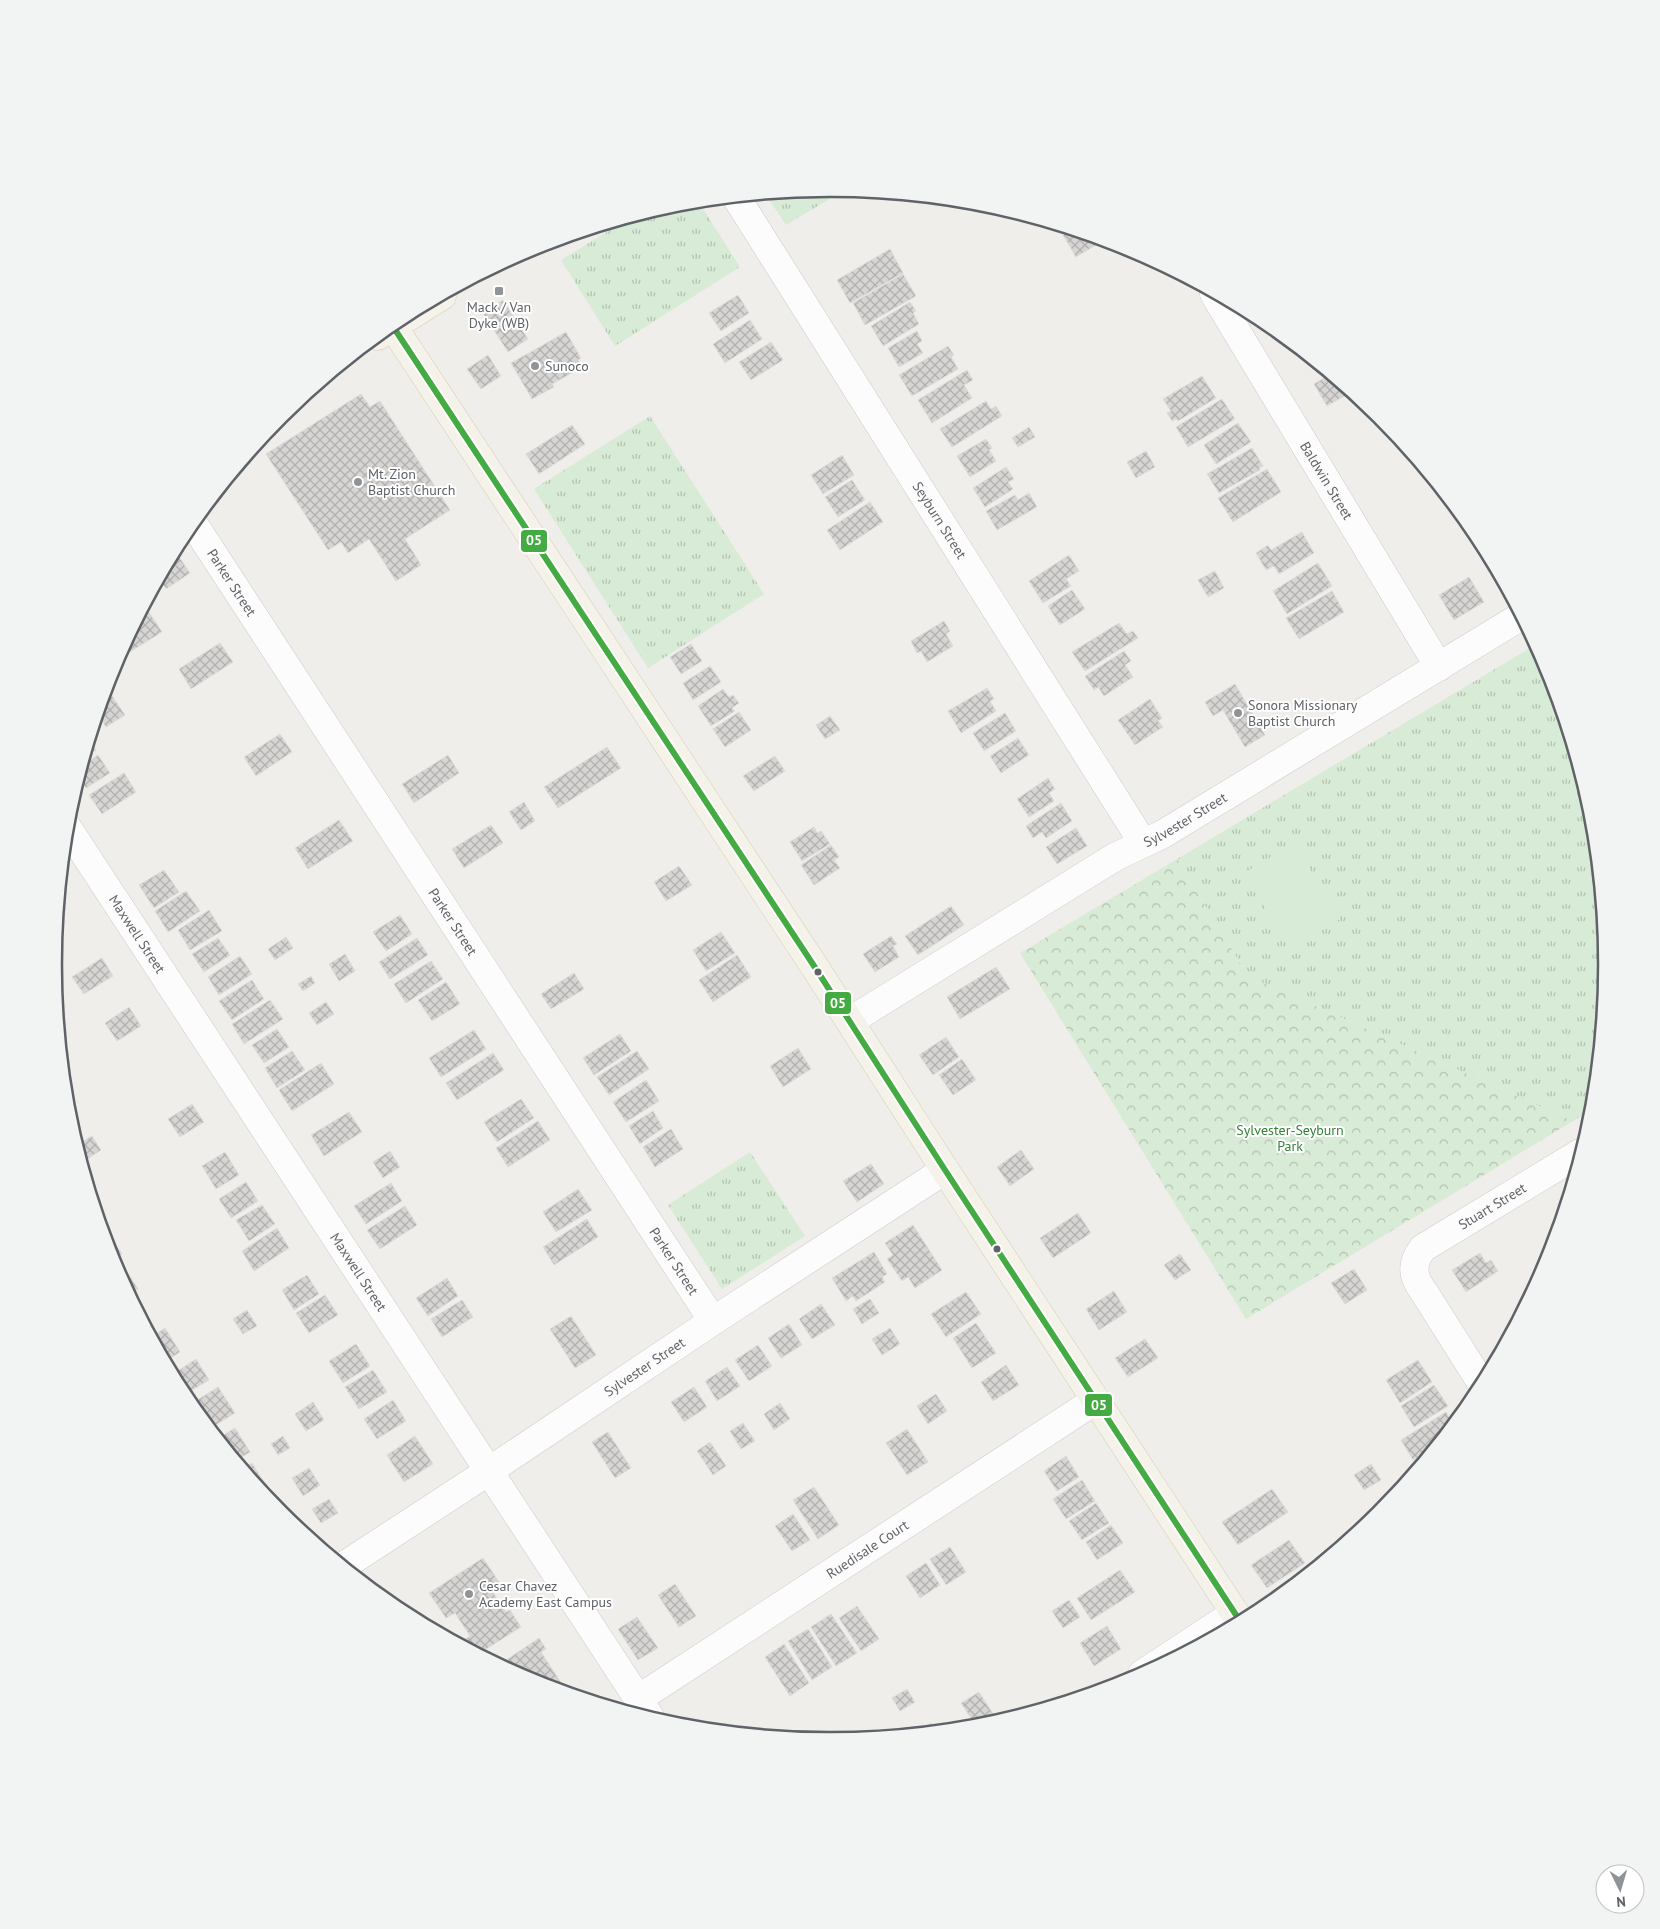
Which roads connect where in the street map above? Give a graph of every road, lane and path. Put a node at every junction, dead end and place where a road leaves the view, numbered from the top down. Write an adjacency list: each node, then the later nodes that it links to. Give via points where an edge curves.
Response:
1 (739, 203): 8 (street, Seyburn Street)
2 (1220, 304): 6 (street, Baldwin Street)
3 (392, 335): 9 (main road)
4 (198, 530): 12 (street, Parker Street)
5 (1515, 620): 6 (street, Sylvester Street)
6 (1439, 667): 8 (street, Sylvester Street)
7 (73, 837): 15 (street, Maxwell Street)
8 (1143, 843): 9 (street, Sylvester Street, via 1115,857)
9 (850, 1021): 11 (main road)
10 (1572, 1158): 13 (street, Stuart Street, via 1423,1248 1416,1257 1413,1268 1417,1283)
11 (945, 1170): 12 (street, Sylvester Street); 14 (main road)
12 (713, 1321): 15 (street, Sylvester Street)
13 (1477, 1376)
14 (1096, 1400): 17 (main road); 18 (street, Ruedisale Court)
15 (489, 1471): 16 (street, Sylvester Street); 18 (street, Maxwell Street)
16 (350, 1563)
17 (1237, 1615)
18 (644, 1708)

